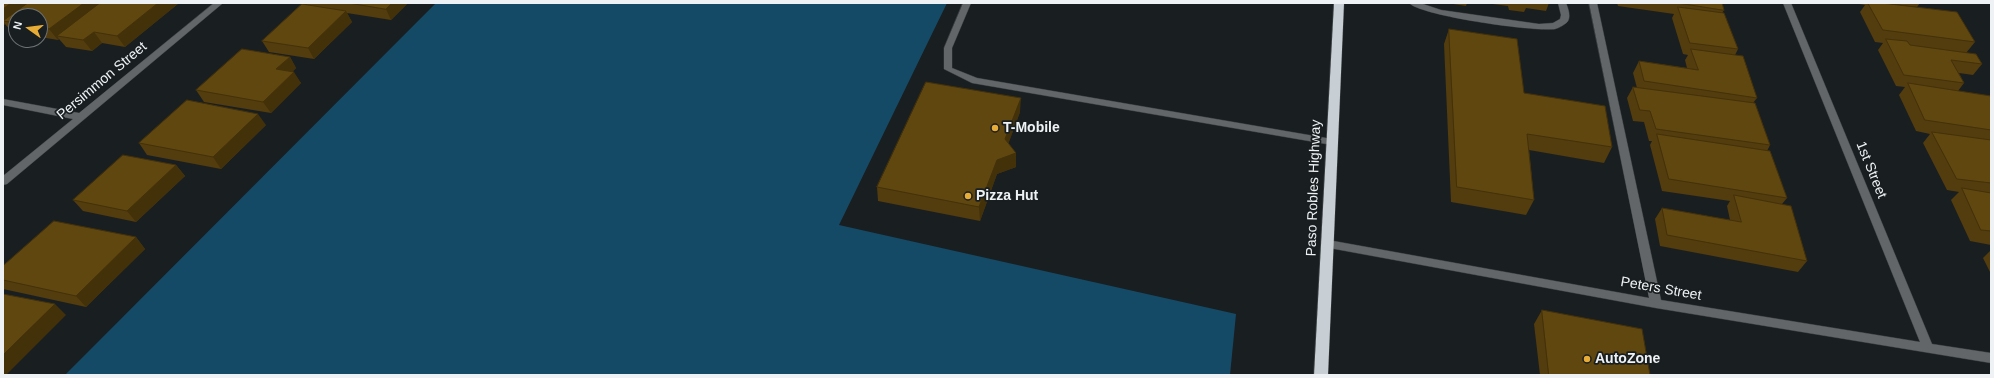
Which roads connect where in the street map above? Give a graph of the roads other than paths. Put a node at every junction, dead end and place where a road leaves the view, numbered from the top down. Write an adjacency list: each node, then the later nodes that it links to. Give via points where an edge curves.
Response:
1 (219, 3): 9 (street, Persimmon Street)
2 (967, 3): 10 (street, via 948,48 948,69 975,81)
3 (1339, 3): 10 (highway, Paso Robles Highway)
4 (1412, 3): 5 (street, via 1441,13 1539,27 1555,26 1564,20)
5 (1562, 3)
6 (1593, 3): 13 (street)
7 (1787, 3): 14 (street, 1st Street)
8 (3, 102): 9 (street)
9 (81, 117): 11 (street, Persimmon Street)
10 (1332, 142): 12 (highway, Paso Robles Highway)
11 (3, 181)
12 (1328, 244): 13 (street, Peters Street); 16 (highway, Paso Robles Highway)
13 (1656, 304): 14 (street, Peters Street)
14 (1928, 347): 15 (street, Peters Street)
15 (1991, 358)
16 (1321, 375)

